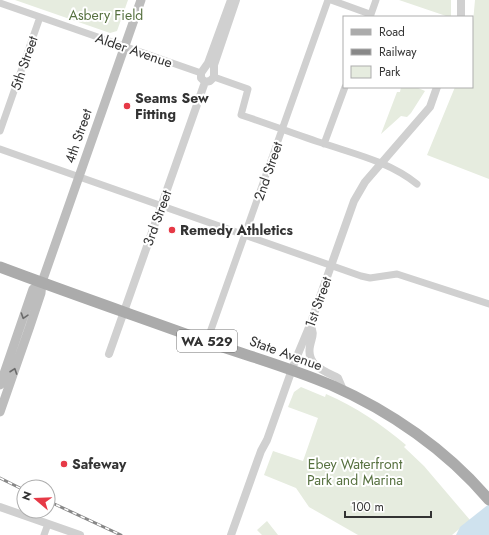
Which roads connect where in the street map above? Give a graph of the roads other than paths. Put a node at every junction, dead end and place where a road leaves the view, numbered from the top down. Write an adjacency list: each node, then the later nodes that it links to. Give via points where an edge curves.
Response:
1 (141, 0): 13 (main road, 4th Street)
2 (230, 0): 14 (street, via 208,63)
3 (236, 0): 14 (street, via 219,50)
4 (328, 0): 17 (street, 2nd Street)
5 (331, 0): 9 (street)
6 (376, 0): 10 (street)
7 (461, 0): 11 (street)
8 (0, 3): 12 (street, Alder Avenue)
9 (370, 16)
10 (371, 16)
11 (461, 16)
12 (40, 17): 13 (street, Alder Avenue); 18 (street, 5th Street)
13 (125, 46): 14 (street, Alder Avenue); 22 (main road, 4th Street)
14 (208, 72): 17 (street, Alder Avenue, via 248,89 241,115); 24 (street, 3rd Street, via 210,81 205,82)
15 (345, 88): 19 (street)
16 (437, 88): 21 (street, 1st Street, via 430,107)
17 (283, 129): 19 (street, Alder Avenue); 25 (street, 2nd Street)
18 (0, 131)
19 (324, 144): 21 (street, Alder Avenue)
20 (0, 150): 22 (street)
21 (382, 162): 23 (street); 26 (street, 1st Street, via 365,182 354,201)
22 (78, 177): 24 (street); 28 (main road, 4th Street)
23 (417, 184)
24 (161, 206): 25 (street); 30 (street, 3rd Street)
25 (245, 236): 26 (street); 32 (street, 2nd Street)
26 (331, 266): 29 (street, via 370,278 397,274); 31 (street, 1st Street)
27 (0, 267): 28 (main road, State Avenue)
28 (42, 282): 30 (main road, State Avenue / WA 529); 35 (main road, 4th Street, one-way to 35, via 33,289); 38 (main road, 4th Street, one-way to 28, via 41,293)
29 (489, 304)
30 (123, 311): 32 (main road, State Avenue / WA 529); 33 (street, 3rd Street)
31 (310, 324): 34 (street, 1st Street); 36 (street, via 314,332 310,347 312,361 338,378)
32 (207, 341): 34 (main road, State Avenue / WA 529)
33 (109, 354)
34 (292, 371): 36 (main road, State Avenue / WA 529); 44 (street, 1st Street)
35 (0, 386): 37 (main road, 4th Street, via 3,391)
36 (344, 392): 39 (main road, State Avenue / WA 529, via 370,404 419,436 475,483)
37 (0, 400)
38 (0, 412)
39 (489, 500)
40 (0, 507): 41 (street)
41 (48, 524): 42 (street); 43 (street)
42 (44, 535)
43 (80, 535)
44 (231, 535)

